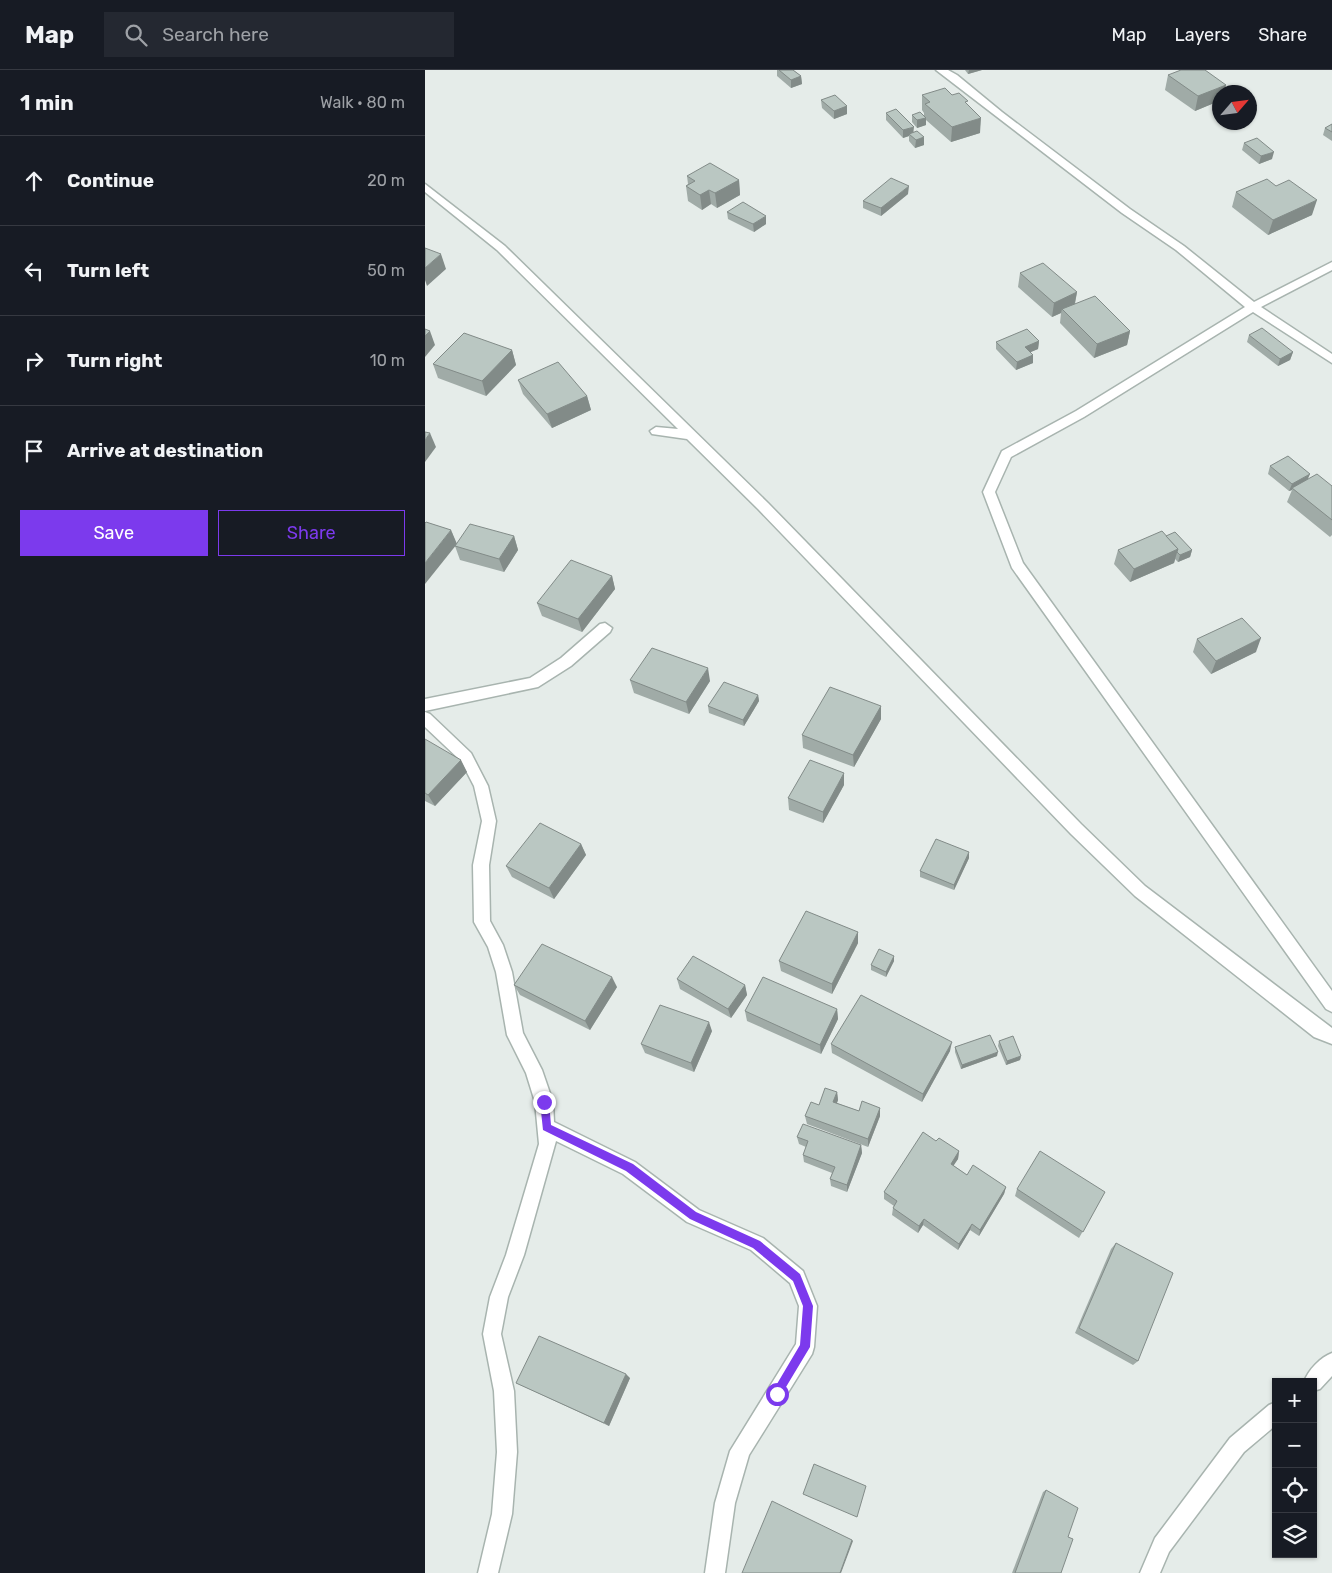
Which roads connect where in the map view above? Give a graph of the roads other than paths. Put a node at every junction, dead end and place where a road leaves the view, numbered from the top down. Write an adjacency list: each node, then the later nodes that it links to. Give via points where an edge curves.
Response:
1 (941, 70): 4 (street, via 1126,211 1181,248)
2 (425, 187): 7 (street, via 501,248)
3 (1332, 265): 4 (street)
4 (1253, 308): 5 (street); 11 (street, via 1080,414 1006,454 989,492 1017,565)
5 (1332, 359)
6 (656, 431): 7 (street)
7 (691, 435): 12 (street, via 1139,891 1319,1031)
8 (605, 628): 9 (street, via 566,662 533,683)
9 (425, 704)
10 (425, 718): 13 (street, via 467,757 481,786 489,821 481,865 482,922 495,945 504,972 515,1035 534,1070 544,1102)
11 (1332, 1004)
12 (1332, 1036)
13 (547, 1127): 17 (street, via 548,1144 499,1297 492,1334 504,1391 507,1452 502,1514); 18 (street, via 629,1168 693,1216 757,1244 797,1277 808,1306 805,1347 740,1451 725,1503)
14 (1332, 1362): 15 (street)
15 (1317, 1378)
16 (1272, 1415): 19 (street, via 1237,1445 1162,1544)
17 (488, 1573)
18 (715, 1573)
19 (1150, 1573)

